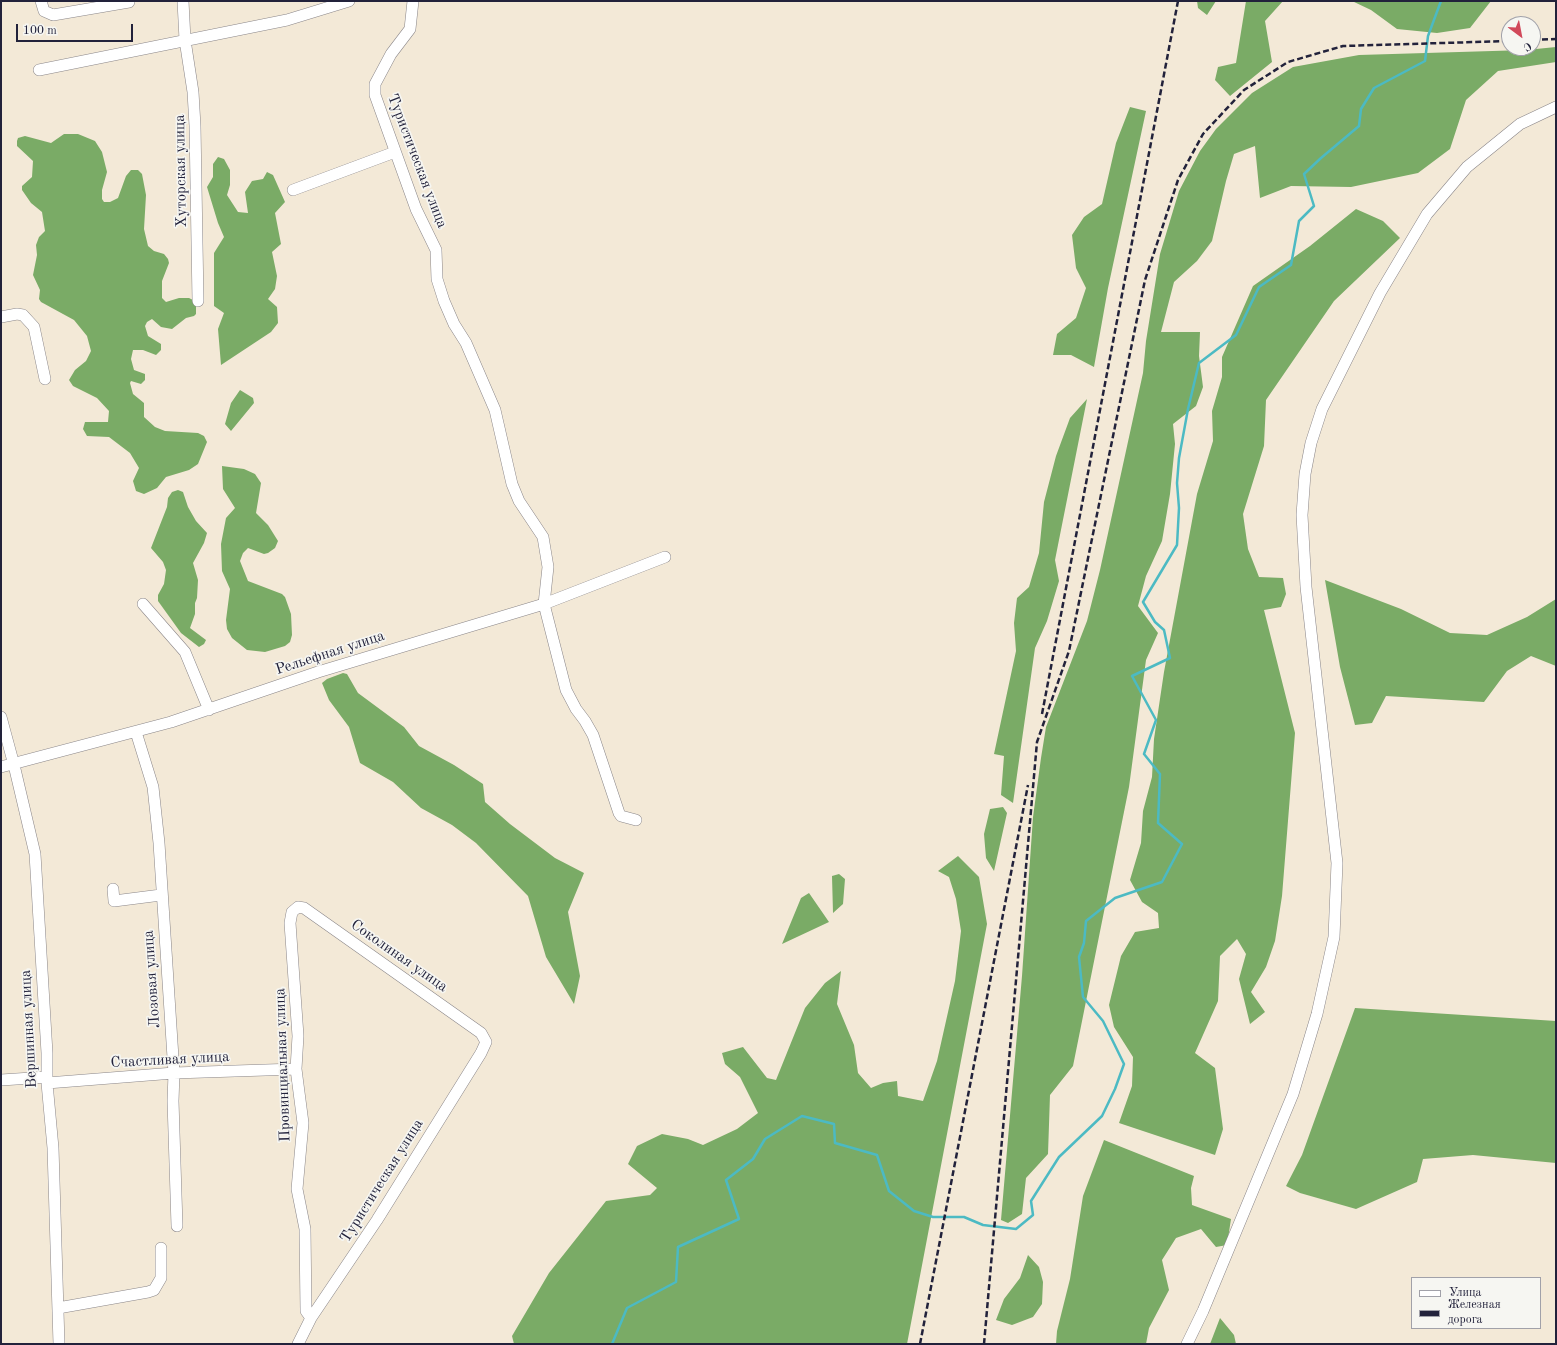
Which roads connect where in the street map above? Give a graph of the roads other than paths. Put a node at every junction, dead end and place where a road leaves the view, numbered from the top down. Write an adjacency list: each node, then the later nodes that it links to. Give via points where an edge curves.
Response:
1 (42, 1): 2 (street, via 44,11 53,15)
2 (131, 1)
3 (183, 1): 6 (street, Хуторская улица)
4 (349, 1): 6 (street, via 287,20)
5 (413, 1): 9 (street, Туристическая улица, via 410,29 391,54 374,89)
6 (185, 40): 7 (street); 11 (street, Хуторская улица, via 195,126)
7 (39, 70)
8 (1556, 107): 37 (street, via 1520,124 1467,167 1427,214 1380,293 1322,409 1311,443 1305,474 1302,515 1306,587 1337,863 1334,937 1317,1014 1293,1094)
9 (395, 152): 10 (street); 16 (street, Туристическая улица, via 416,209 436,250 437,279 444,301 466,343 495,410 512,484 543,537 548,567)
10 (293, 190)
11 (198, 300)
12 (1, 317): 13 (street, via 24,315 34,327)
13 (45, 379)
14 (665, 557): 16 (street, Рельефная улица)
15 (143, 604): 17 (street, via 185,652)
16 (544, 604): 17 (street, Рельефная улица, via 325,670); 22 (street, Туристическая улица, via 566,690 592,735 619,813 621,816)
17 (209, 710): 19 (street, Рельефная улица)
18 (1, 717): 20 (street, Вершинная улица)
19 (136, 732): 20 (street, Рельефная улица); 24 (street, Лозовая улица, via 154,798)
20 (14, 765): 21 (street, Рельефная улица); 30 (street, Вершинная улица, via 35,854)
21 (1, 767)
22 (636, 820)
23 (113, 889): 24 (street, via 114,901)
24 (161, 895): 28 (street, Лозовая улица)
25 (298, 907): 26 (street, Соколиная улица, via 304,908); 27 (street, Провинциальная улица, via 292,912 290,923 298,1036)
26 (481, 1033): 34 (street, Туристическая улица, via 486,1042 481,1053 377,1220)
27 (296, 1069): 28 (street, Счастливая улица); 34 (street, Провинциальная улица, via 303,1123 297,1188 305,1228 306,1311)
28 (174, 1073): 30 (street, Счастливая улица); 31 (street, Лозовая улица)
29 (1, 1080): 30 (street, Счастливая улица)
30 (47, 1080): 33 (street, Вершинная улица, via 53,1148)
31 (177, 1226)
32 (161, 1248): 33 (street, via 161,1278 154,1290)
33 (58, 1308): 35 (street, Вершинная улица)
34 (311, 1318): 36 (street, Туристическая улица)
35 (59, 1344)
36 (298, 1344)
37 (1187, 1344)

